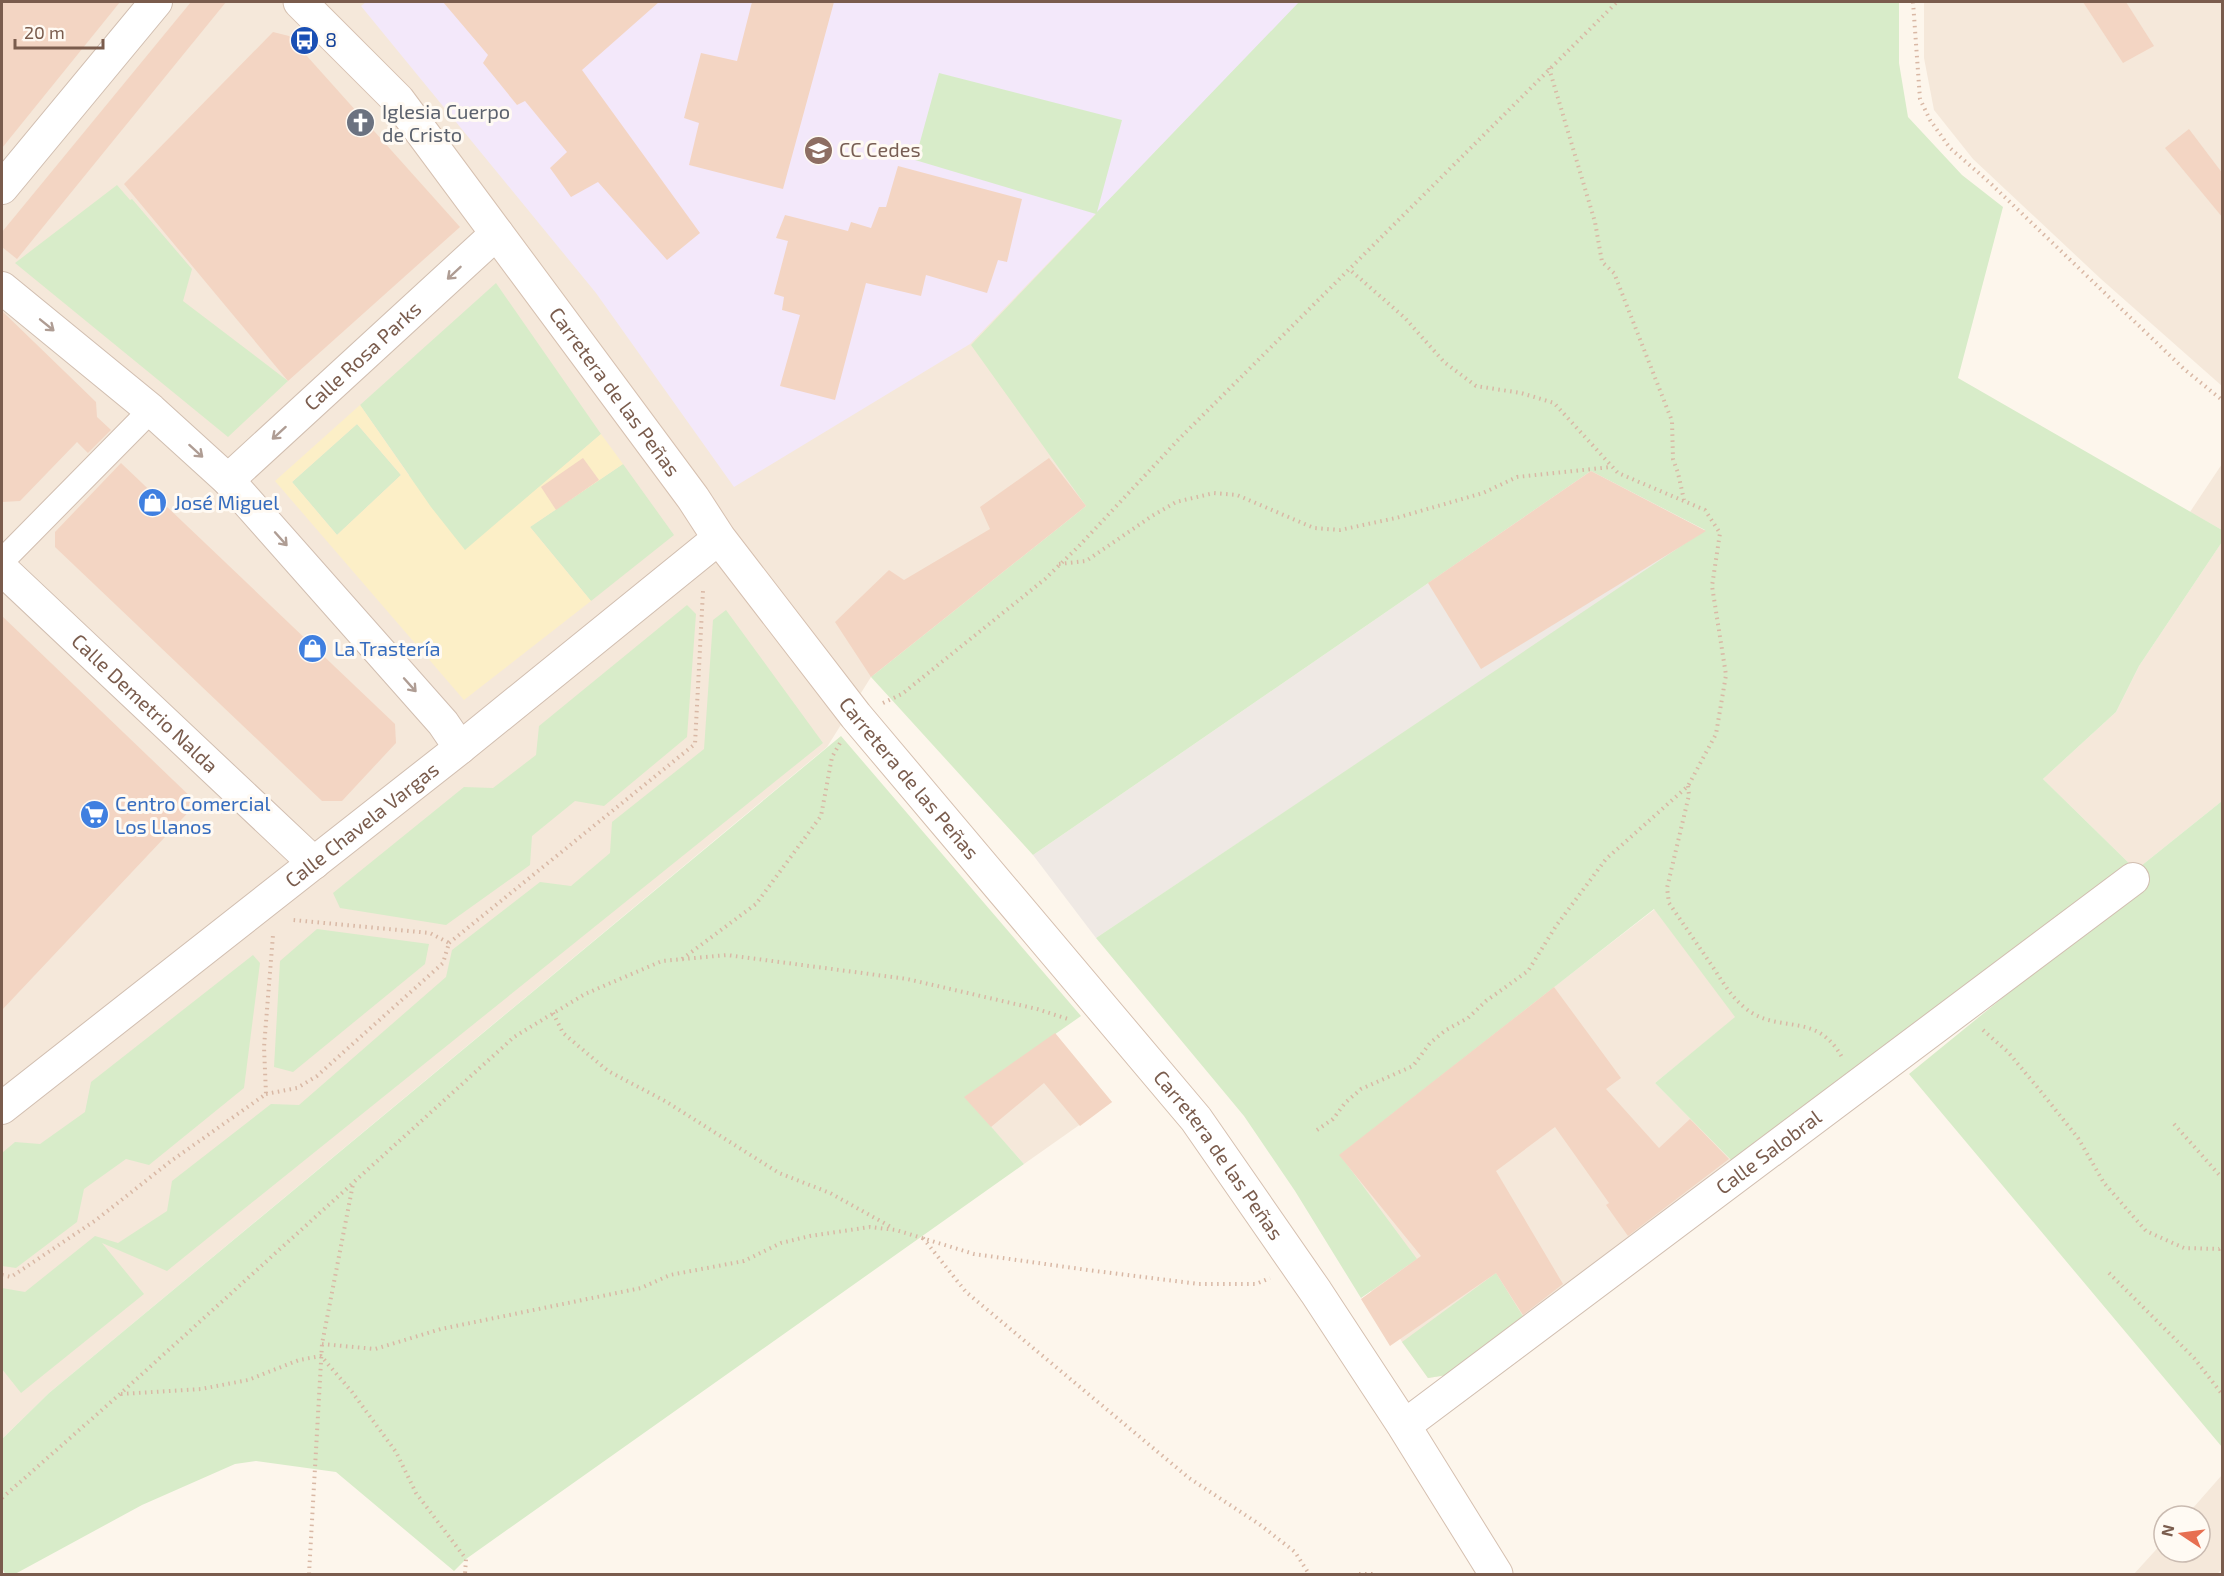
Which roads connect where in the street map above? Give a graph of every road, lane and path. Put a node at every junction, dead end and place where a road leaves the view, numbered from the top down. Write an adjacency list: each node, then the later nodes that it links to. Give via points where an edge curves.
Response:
1 (156, 2): 6 (street)
2 (300, 2): 7 (main road, Carretera de las Peñas, via 398,100)
3 (1617, 2): 5 (path)
4 (1913, 2): 10 (path, via 1920,99 1950,148 2184,369)
5 (1549, 68): 8 (path); 14 (path, via 1595,222 1602,262 1614,273 1672,421 1672,459)
6 (2, 188)
7 (497, 233): 13 (street, Calle Rosa Parks, one-way to 13); 15 (main road, Carretera de las Peñas)
8 (1349, 268): 12 (path, via 1405,318 1444,362 1476,386 1554,403); 17 (path)
9 (2, 288): 11 (street, one-way to 11)
10 (2223, 400)
11 (151, 410): 13 (street, one-way to 13); 16 (street)
12 (1611, 467): 14 (path); 17 (path, via 1517,477 1483,493 1340,530 1314,528 1237,495 1214,493 1176,502 1086,561)
13 (228, 480): 21 (street, one-way to 21, via 443,723)
14 (1684, 501): 22 (path, via 1705,510 1720,533 1712,586 1726,675 1716,734)
15 (719, 537): 20 (main road, Carretera de las Peñas); 21 (street, Calle Chavela Vargas)
16 (2, 561)
17 (1059, 564): 20 (path, via 902,694)
18 (2, 570): 23 (street, Calle Demetrio Nalda)
19 (703, 581): 27 (path, via 695,744)
20 (856, 716): 28 (path, via 832,757 821,816 756,903); 29 (main road, Carretera de las Peñas)
21 (460, 748): 23 (street, Calle Chavela Vargas)
22 (1688, 786): 32 (path, via 1667,888 1669,903 1732,996 1766,1020 1810,1027 1825,1036 1837,1047); 36 (path, via 1606,859 1528,971 1430,1043 1413,1066 1361,1089)
23 (314, 863): 34 (street, Calle Chavela Vargas)
24 (2133, 879): 30 (street, Calle Salobral)
25 (285, 919): 27 (path, via 430,933)
26 (273, 929): 33 (path, via 264,1047)
27 (449, 943): 33 (path, via 443,963 316,1076 297,1088)
28 (682, 959): 29 (path, via 727,955 907,979 1080,1023); 31 (path, via 662,961 585,994)
29 (1103, 1009): 42 (main road, Carretera de las Peñas, via 1196,1119)
30 (1960, 1010): 32 (street, Calle Salobral); 41 (path, via 2008,1052 2078,1138 2104,1183 2146,1232 2184,1248)
31 (553, 1013): 38 (path, via 513,1037); 39 (path, via 562,1033 608,1071 665,1101 779,1173 830,1193)
32 (1857, 1086): 49 (street, Calle Salobral)
33 (266, 1094): 44 (path, via 51,1252 11,1277)
34 (2, 1108)
35 (2174, 1124): 37 (path)
36 (1317, 1130)
37 (2223, 1178)
38 (354, 1184): 45 (path); 47 (path)
39 (896, 1230): 40 (path); 45 (path, via 870,1227 810,1236 744,1261 670,1275 641,1288 441,1329 375,1348)
40 (923, 1238): 42 (path, via 974,1254 1199,1284 1256,1284); 53 (path, via 966,1292 1189,1478 1295,1552)
41 (2223, 1247)
42 (1299, 1267): 49 (main road, Carretera de las Peñas)
43 (2109, 1273): 48 (path, via 2194,1358)
44 (2, 1275)
45 (322, 1344): 46 (path)
46 (321, 1356): 47 (path, via 299,1360 248,1380 201,1389); 51 (path); 52 (path, via 396,1452 416,1493 466,1559)
47 (120, 1394): 50 (path)
48 (2223, 1394)
49 (1404, 1426): 56 (main road, Carretera de las Peñas)
50 (2, 1498)
51 (309, 1575)
52 (465, 1575)
53 (1309, 1575)
54 (1359, 1575): 55 (path)
55 (1373, 1575)
56 (1496, 1575)

